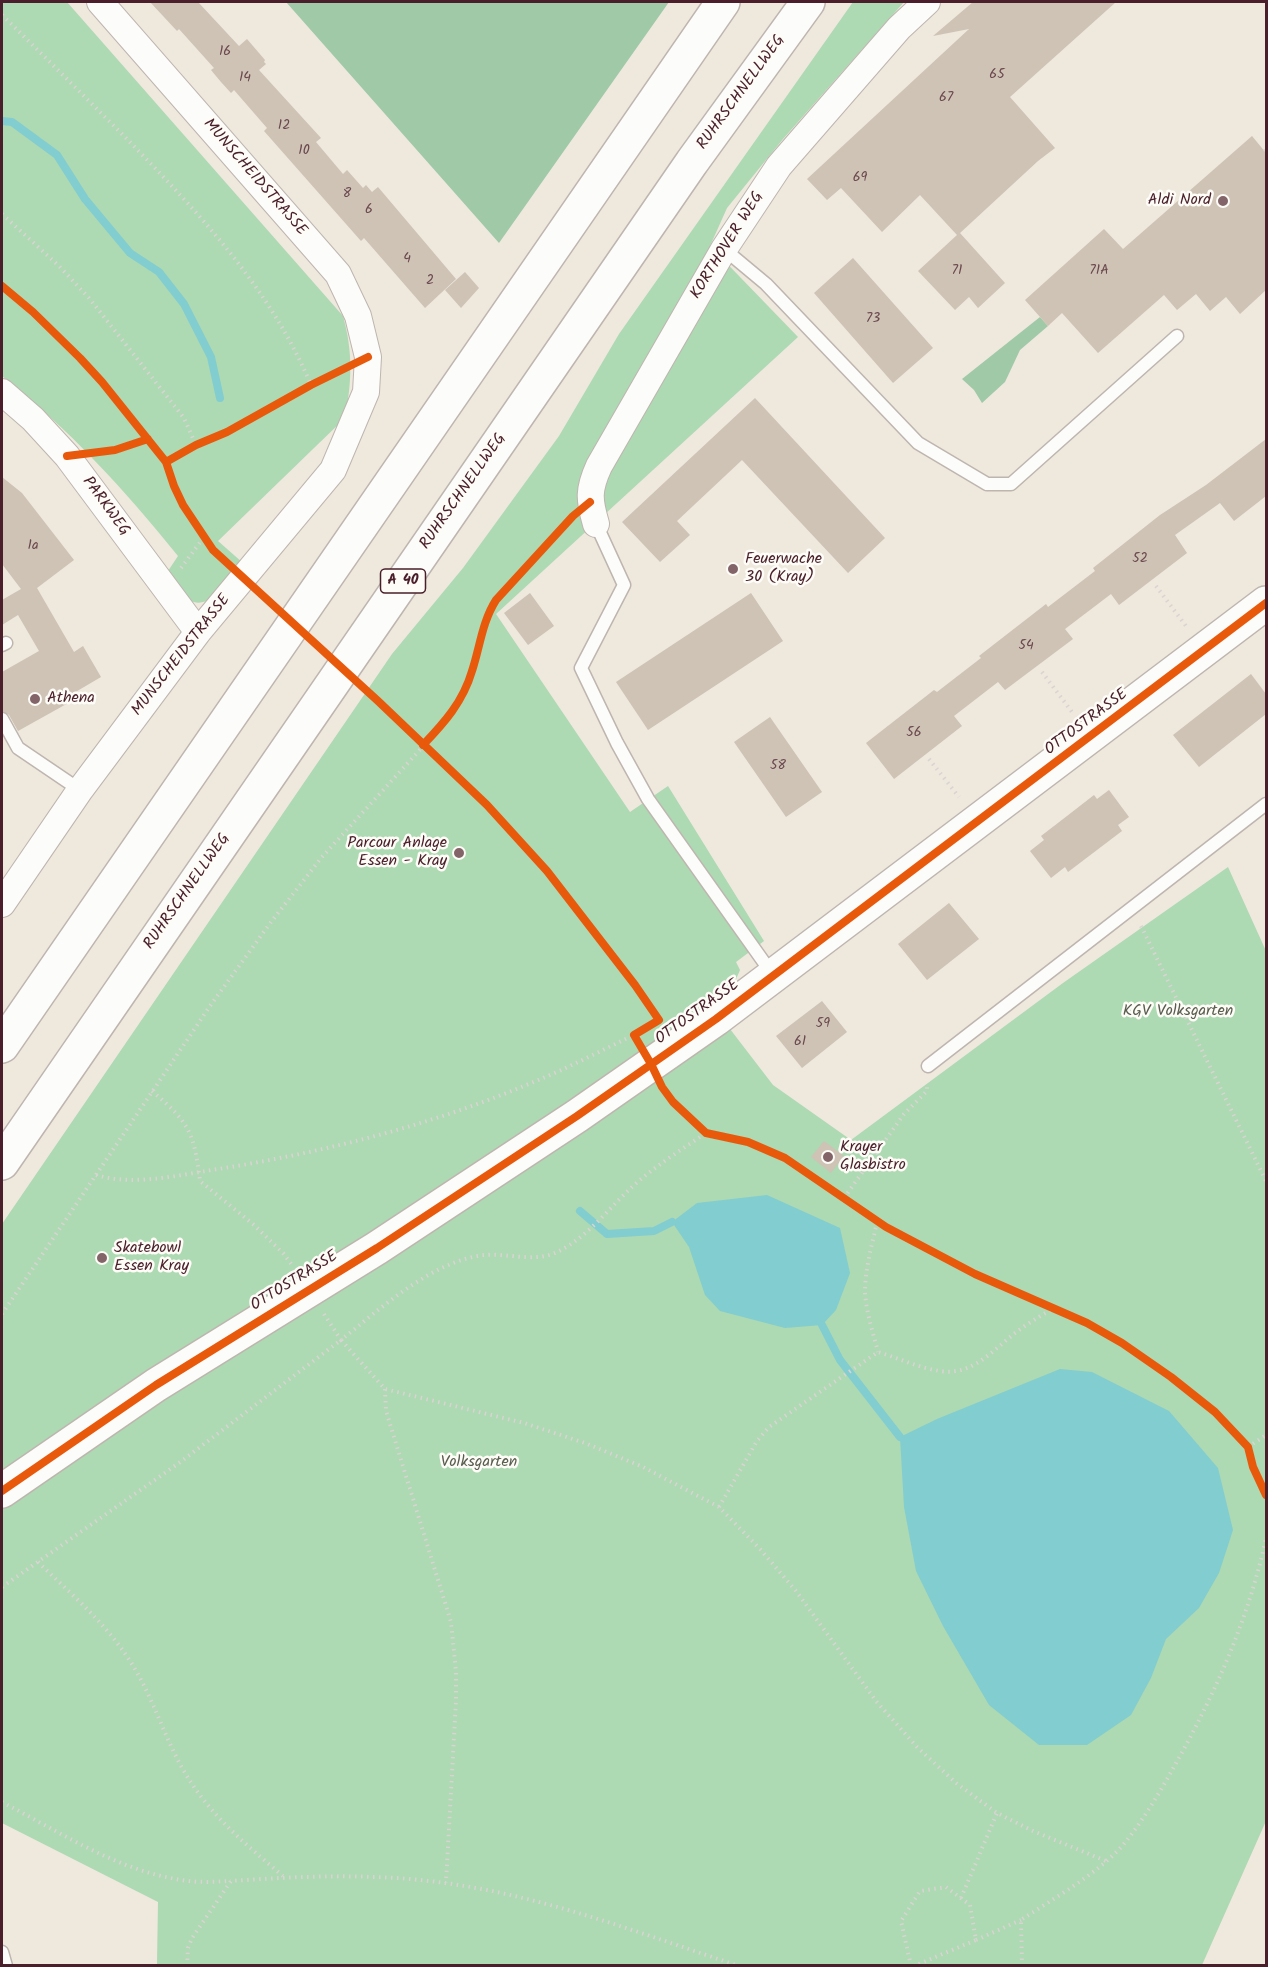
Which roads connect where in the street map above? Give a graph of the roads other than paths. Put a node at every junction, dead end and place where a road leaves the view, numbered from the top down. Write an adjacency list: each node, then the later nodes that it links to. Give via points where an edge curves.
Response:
1 (100, 2): 10 (street, MUNSCHEIDSTRASSE, via 338,274 358,316 368,357 366,392 333,470)
2 (723, 2): 16 (main road)
3 (808, 2): 18 (main road, RUHRSCHNELLWEG / A 40, via 692,162)
4 (927, 2): 5 (street, KORTHOVER WEG, via 899,28 779,166)
5 (724, 249): 6 (lane, via 766,284 918,443 987,484 1011,484); 8 (street, KORTHOVER WEG, via 599,466 591,483)
6 (1177, 336)
7 (2, 392): 10 (street, PARKWEG, via 67,456)
8 (593, 513): 15 (lane, via 624,585 581,668 648,799)
9 (1263, 613): 15 (main road, OTTOSTRASSE)
10 (198, 632): 12 (street, MUNSCHEIDSTRASSE)
11 (2, 719): 12 (lane, via 18,748)
12 (80, 790): 14 (street, MUNSCHEIDSTRASSE)
13 (1266, 804): 17 (lane)
14 (2, 904)
15 (773, 975): 19 (main road, OTTOSTRASSE, via 519,1155 156,1384)
16 (2, 1046)
17 (928, 1066)
18 (2, 1163)
19 (2, 1491)
20 (2, 1952): 21 (lane)
21 (6, 1965)

